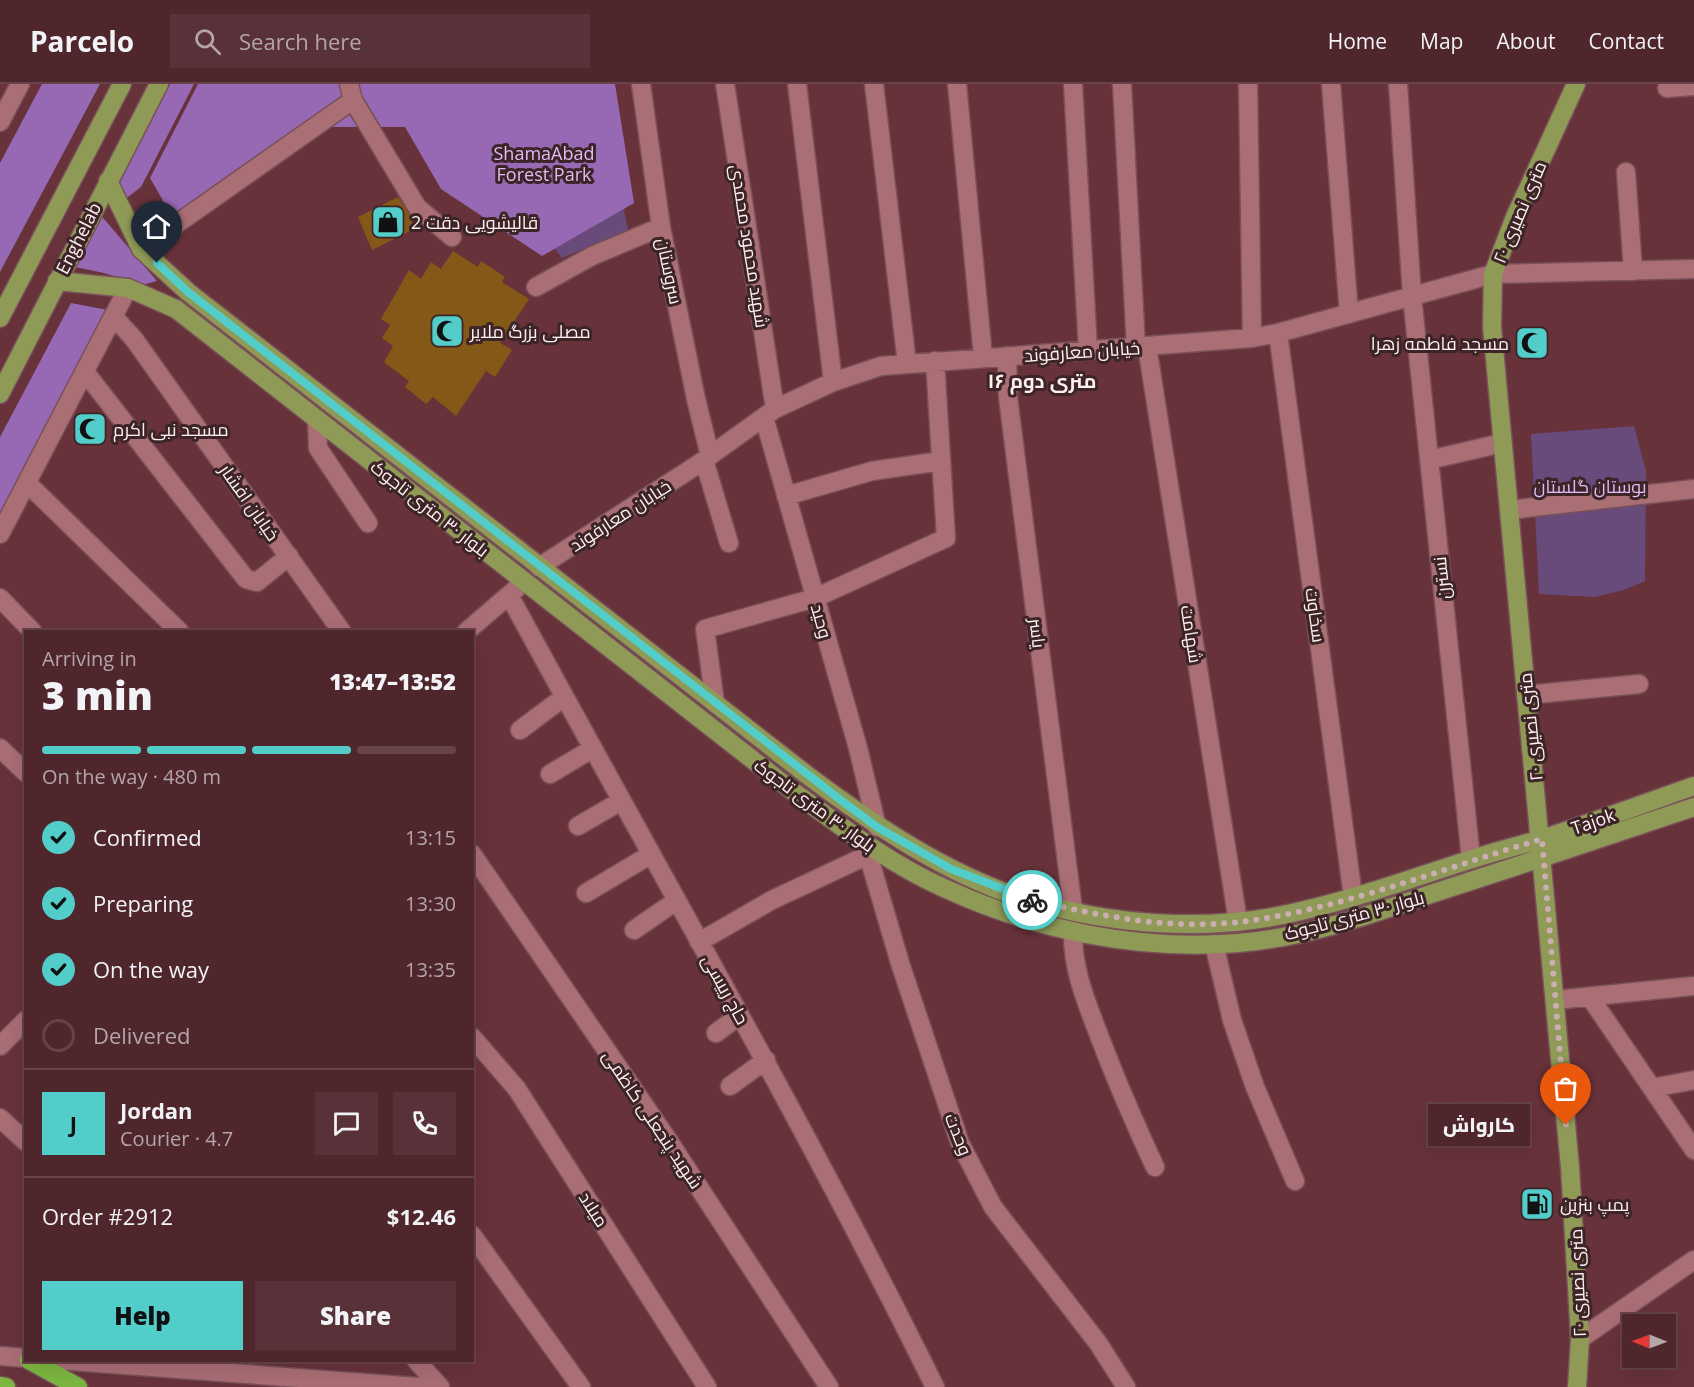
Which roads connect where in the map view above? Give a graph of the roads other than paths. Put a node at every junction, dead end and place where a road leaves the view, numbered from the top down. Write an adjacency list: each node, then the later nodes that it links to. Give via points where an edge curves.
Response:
1 (20, 84): 18 (street)
2 (122, 84): 33 (main road, Enghelab)
3 (159, 84): 20 (main road, Enghelab)
4 (641, 84): 21 (street, سروستان)
5 (725, 84): 45 (street, شهید محمود محمدی)
6 (797, 84): 43 (street)
7 (874, 84): 41 (street)
8 (957, 84): 39 (street)
9 (1073, 84): 37 (street)
10 (1122, 84): 36 (street, شهامت)
11 (1248, 84): 35 (street)
12 (1331, 84): 31 (street)
13 (1398, 84): 30 (street, نسترن)
14 (1576, 84): 26 (main road, ۲۰ متری نصیری)
15 (1694, 86): 16 (street)
16 (1667, 88)
17 (351, 92): 22 (street, via 417,207); 23 (street)
18 (0, 122)
19 (1626, 172): 25 (street)
20 (108, 181): 23 (main road, Tajok); 27 (main road, Enghelab)
21 (661, 226): 28 (street, via 592,256); 48 (street, سروستان)
22 (452, 237)
23 (141, 249): 59 (main road, Tajok, via 188,292)
24 (1694, 269): 25 (street, خیابان معارفوند)
25 (1633, 271): 26 (street, خیابان معارفوند)
26 (1492, 274): 30 (street, خیابان معارفوند); 47 (main road, ۲۰ متری نصیری, via 1492,327)
27 (57, 281): 29 (main road, بلوار ۳۰ متری تاجوک); 44 (main road, Enghelab)
28 (536, 287)
29 (128, 288): 32 (street); 46 (main road, بلوار ۳۰ متری تاجوک, via 176,309)
30 (1412, 296): 31 (street, خیابان معارفوند); 49 (street, نسترن)
31 (1349, 314): 34 (street, خیابان معارفوند)
32 (114, 316): 42 (street); 58 (street, خیابان افشار)
33 (0, 318)
34 (1278, 333): 35 (street, خیابان معارفوند); 89 (street, سخاوت)
35 (1251, 338): 36 (street, خیابان معارفوند)
36 (1142, 347): 37 (street, خیابان معارفوند); 92 (street, شهامت)
37 (1088, 350): 38 (street, خیابان معارفوند)
38 (1007, 356): 39 (street, خیابان معارفوند); 91 (street, یاسر, via 1008,397)
39 (983, 357): 40 (street, خیابان معارفوند)
40 (935, 361): 41 (street, خیابان معارفوند); 50 (street)
41 (907, 364): 43 (street, خیابان معارفوند, via 881,366)
42 (85, 372): 51 (street); 58 (street, via 246,579 257,582)
43 (833, 382): 45 (street, خیابان معارفوند)
44 (0, 394)
45 (770, 413): 48 (street, خیابان معارفوند); 53 (street, وحید)
46 (317, 420): 55 (street, via 318,447); 60 (main road, بلوار ۳۰ متری تاجوک)
47 (1502, 442): 49 (street); 54 (main road, ۲۰ متری نصیری)
48 (707, 458): 57 (street, سروستان); 59 (street, خیابان معارفوند)
49 (1429, 460): 87 (street, نسترن)
50 (941, 461): 53 (street, via 872,471); 63 (street, via 946,538)
51 (27, 483): 56 (street); 65 (street)
52 (1694, 489): 54 (street)
53 (786, 496): 63 (street, وحید)
54 (1509, 510): 69 (main road, ۲۰ متری نصیری)
55 (368, 523)
56 (0, 534)
57 (729, 543)
58 (289, 556): 66 (street, خیابان افشار)
59 (539, 567): 60 (main road); 71 (main road, Tajok)
60 (525, 582): 61 (street); 83 (main road, بلوار ۳۰ متری تاجوک)
61 (509, 595): 67 (street); 70 (street, حاج رییسی)
62 (0, 598): 64 (street)
63 (816, 598): 71 (street, via 705,629); 81 (street, وحید)
64 (31, 630)
65 (178, 630)
66 (341, 630)
67 (468, 630)
68 (1639, 684): 69 (street)
69 (1526, 695): 82 (main road, ۲۰ متری نصیری)
70 (564, 697): 72 (street); 74 (street, حاج رییسی)
71 (715, 704): 81 (main road, Tajok)
72 (520, 730)
73 (0, 748): 75 (street)
74 (592, 749): 76 (street); 78 (street, حاج رییسی)
75 (24, 771)
76 (550, 774)
77 (1694, 786): 82 (main road, Tajok)
78 (621, 801): 80 (street); 84 (street, حاج رییسی)
79 (1694, 807): 86 (main road, بلوار ۳۰ متری تاجوک)
80 (578, 826)
81 (877, 827): 91 (main road, Tajok, via 951,869 1024,898)
82 (1542, 839): 86 (main road, ۲۰ متری نصیری); 87 (main road, Tajok)
83 (867, 849): 94 (main road, بلوار ۳۰ متری تاجوک, via 942,888 1018,918); 95 (street); 131 (street, وحدت, via 960,1143 993,1207 1098,1343)
84 (650, 855): 88 (street); 90 (street, حاج رییسی)
85 (474, 857): 129 (street, شهید پنجعلی کاظمی, via 668,1140)
86 (1542, 858): 96 (main road, بلوار ۳۰ متری تاجوک, via 1303,932); 99 (main road, ۲۰ متری نصیری)
87 (1471, 859): 89 (main road, Tajok)
88 (586, 893)
89 (1353, 897): 92 (main road, Tajok, via 1299,912)
90 (676, 901): 93 (street); 95 (street, حاج رییسی)
91 (1073, 910): 92 (main road, Tajok, via 1169,924)
92 (1238, 922)
93 (634, 930)
94 (1073, 931): 96 (main road, بلوار ۳۰ متری تاجوک, via 1168,945); 112 (street, via 1072,953 1082,991)
95 (699, 942): 100 (street, حاج رییسی)
96 (1214, 944): 113 (street, via 1232,1020 1251,1076)
97 (1694, 986): 98 (street)
98 (1590, 997): 99 (street); 108 (street)
99 (1555, 1000): 116 (main road, ۲۰ متری نصیری)
100 (740, 1015): 102 (street); 105 (street, حاج رییسی)
101 (24, 1021): 103 (street)
102 (716, 1033)
103 (4, 1035)
104 (474, 1039): 128 (street, میلاد, via 517,1089)
105 (766, 1060): 107 (street); 130 (street, حاج رییسی)
106 (1694, 1080): 108 (street)
107 (730, 1086)
108 (1652, 1088): 111 (street)
109 (0, 1118): 110 (street)
110 (24, 1140)
111 (1694, 1150)
112 (1155, 1167)
113 (1295, 1181)
114 (474, 1238): 127 (street)
115 (1694, 1260): 116 (street)
116 (1580, 1339): 132 (main road, ۲۰ متری نصیری)
117 (0, 1356): 118 (street)
118 (24, 1359)
119 (32, 1362): 124 (highway)
120 (85, 1362): 125 (street)
121 (418, 1362): 126 (street)
122 (0, 1386): 123 (highway)
123 (6, 1387)
124 (78, 1387)
125 (419, 1387)
126 (440, 1387)
127 (581, 1387)
128 (707, 1387)
129 (829, 1387)
130 (935, 1387)
131 (1126, 1387)
132 (1577, 1387)

